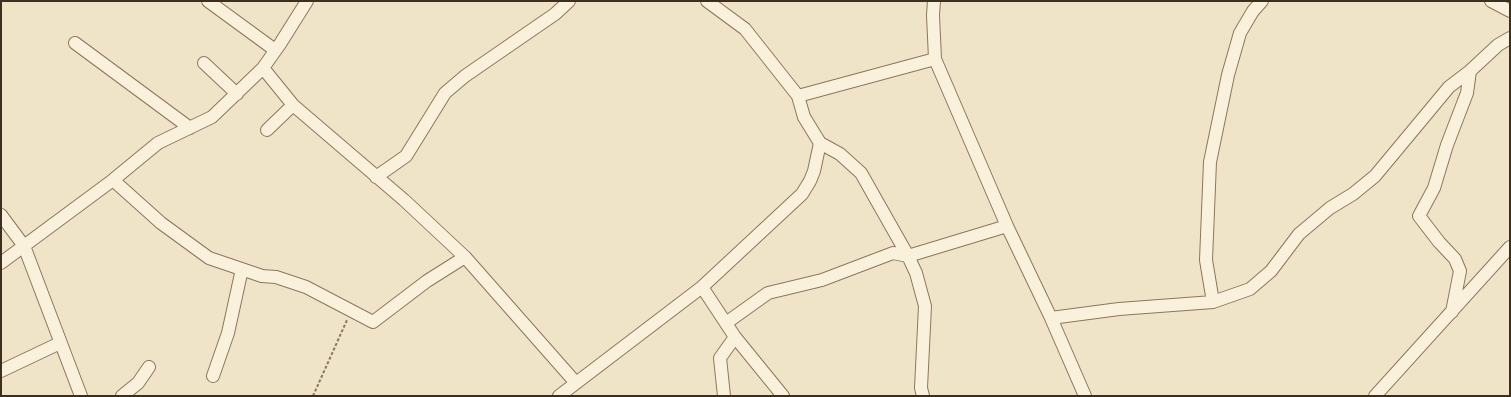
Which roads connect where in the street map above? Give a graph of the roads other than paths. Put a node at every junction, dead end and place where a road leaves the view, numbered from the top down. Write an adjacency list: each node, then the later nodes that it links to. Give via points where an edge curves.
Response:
1 (208, 1): 11 (street)
2 (307, 1): 11 (street)
3 (570, 1): 22 (street, via 465,76 446,93 406,156)
4 (707, 1): 17 (street, via 745,29)
5 (934, 1): 12 (street)
6 (1262, 1): 33 (street, via 1240,33 1228,75 1210,162 1206,260)
7 (1492, 1): 8 (street)
8 (1510, 12)
9 (1510, 38): 15 (street, via 1498,45)
10 (75, 43): 19 (street)
11 (276, 50): 14 (street)
12 (935, 59): 17 (street); 25 (street)
13 (204, 63): 16 (street)
14 (263, 68): 16 (street); 18 (street)
15 (1470, 71): 33 (street, via 1449,87 1375,176 1299,234 1271,271 1250,289); 34 (street, via 1467,93 1434,188 1419,216 1455,259 1460,271)
16 (237, 94): 19 (street, via 212,118)
17 (798, 96): 21 (street, via 804,117)
18 (294, 105): 20 (street); 22 (street)
19 (190, 128): 23 (street, via 158,143)
20 (268, 130)
21 (820, 143): 28 (street, via 840,154 862,173); 32 (street, via 814,171 802,194)
22 (376, 176): 29 (street)
23 (113, 180): 26 (street); 31 (street, via 161,223 209,258)
24 (1, 215): 26 (street)
25 (1007, 226): 28 (street); 35 (street)
26 (24, 246): 30 (street); 38 (street)
27 (1510, 247): 34 (street)
28 (908, 256): 36 (street, via 893,253 822,280 768,293); 48 (street, via 916,273 925,306 920,388)
29 (465, 257): 31 (street, via 427,281 373,322 306,287); 42 (street)
30 (1, 263)
31 (242, 269): 41 (street, via 228,333)
32 (702, 287): 36 (street); 42 (street)
33 (1213, 302): 35 (street, via 1119,309)
34 (1452, 312): 50 (street)
35 (1051, 318): 49 (street)
36 (726, 323): 37 (street)
37 (736, 338): 46 (street, via 720,358); 47 (street)
38 (60, 343): 40 (street); 43 (street)
39 (149, 367): 44 (street, via 138,383)
40 (1, 371)
41 (213, 376)
42 (576, 384): 45 (street)
43 (81, 396)
44 (122, 396)
45 (559, 396)
46 (724, 396)
47 (783, 396)
48 (923, 396)
49 (1085, 396)
50 (1375, 396)

